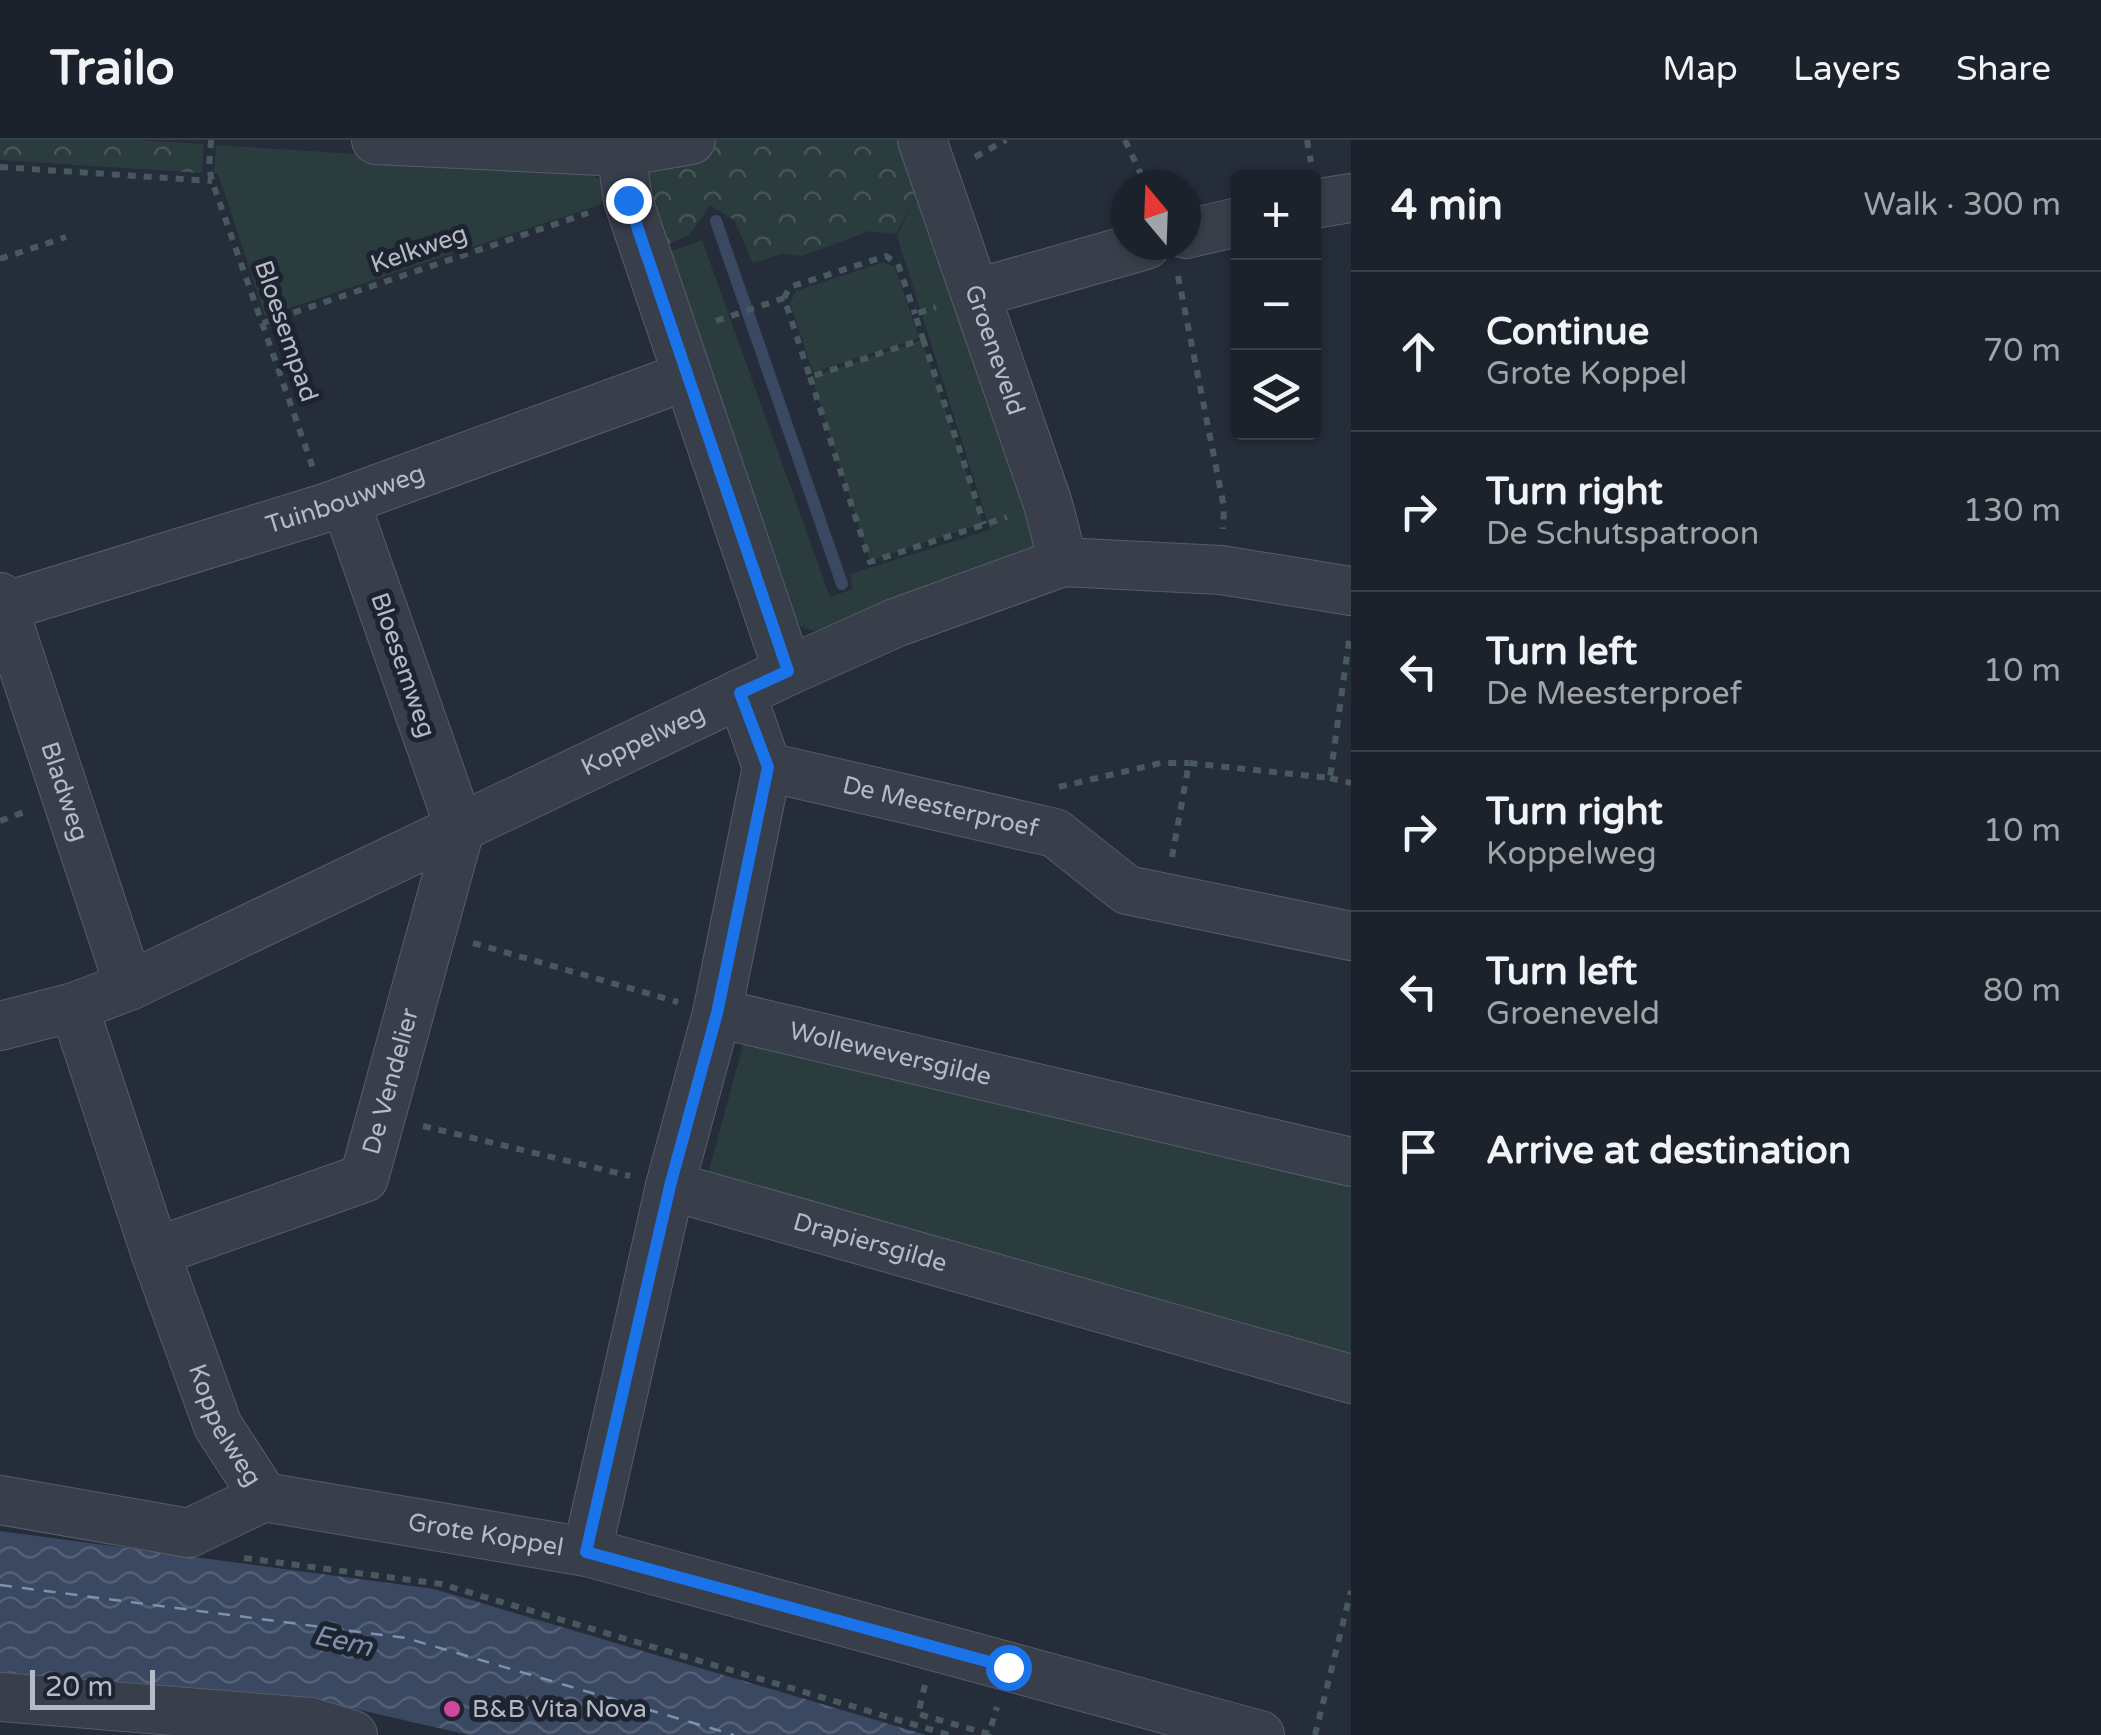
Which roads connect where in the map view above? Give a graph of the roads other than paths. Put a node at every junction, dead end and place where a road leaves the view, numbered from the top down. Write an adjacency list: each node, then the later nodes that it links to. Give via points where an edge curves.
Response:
1 (376, 140): 4 (street)
2 (691, 140): 4 (street)
3 (922, 140): 10 (street, Groeneveld)
4 (621, 152): 11 (street, via 628,200)
5 (1351, 198): 6 (street)
6 (1321, 203)
7 (1231, 225): 8 (street)
8 (1201, 236)
9 (1118, 260): 10 (street)
10 (977, 293): 13 (street, Groeneveld)
11 (686, 376): 12 (street, Tuinbouwweg); 16 (street)
12 (335, 504): 15 (street, Tuinbouwweg); 19 (street, Bloesemweg)
13 (1063, 562): 14 (street, Koppelweg, via 1221,570); 16 (street, Koppelweg, via 895,623)
14 (1351, 591)
15 (1, 604): 21 (street, Bladweg)
16 (788, 671): 17 (street, Koppelweg)
17 (740, 693): 18 (street); 19 (street, Koppelweg)
18 (768, 767): 20 (street, De Meesterproef, via 1055,833 1128,890); 23 (street)
19 (460, 830): 21 (street, Koppelweg); 27 (street, De Vendelier, via 364,1178)
20 (1351, 936)
21 (129, 986): 22 (street, Koppelweg)
22 (74, 1007): 24 (street, Koppelweg); 27 (street, Koppelweg)
23 (717, 1013): 25 (street, Wolleweversgilde); 26 (street)
24 (0, 1026)
25 (1351, 1162)
26 (670, 1186): 28 (street, Drapiersgilde); 31 (street)
27 (155, 1252): 29 (street, Koppelweg, via 218,1426)
28 (1351, 1379)
29 (264, 1497): 30 (street, via 189,1533); 31 (street, Grote Koppel)
30 (0, 1500)
31 (586, 1552): 34 (street, Grote Koppel)
32 (0, 1697): 33 (street, via 310,1722)
33 (352, 1735)
34 (1260, 1735)

